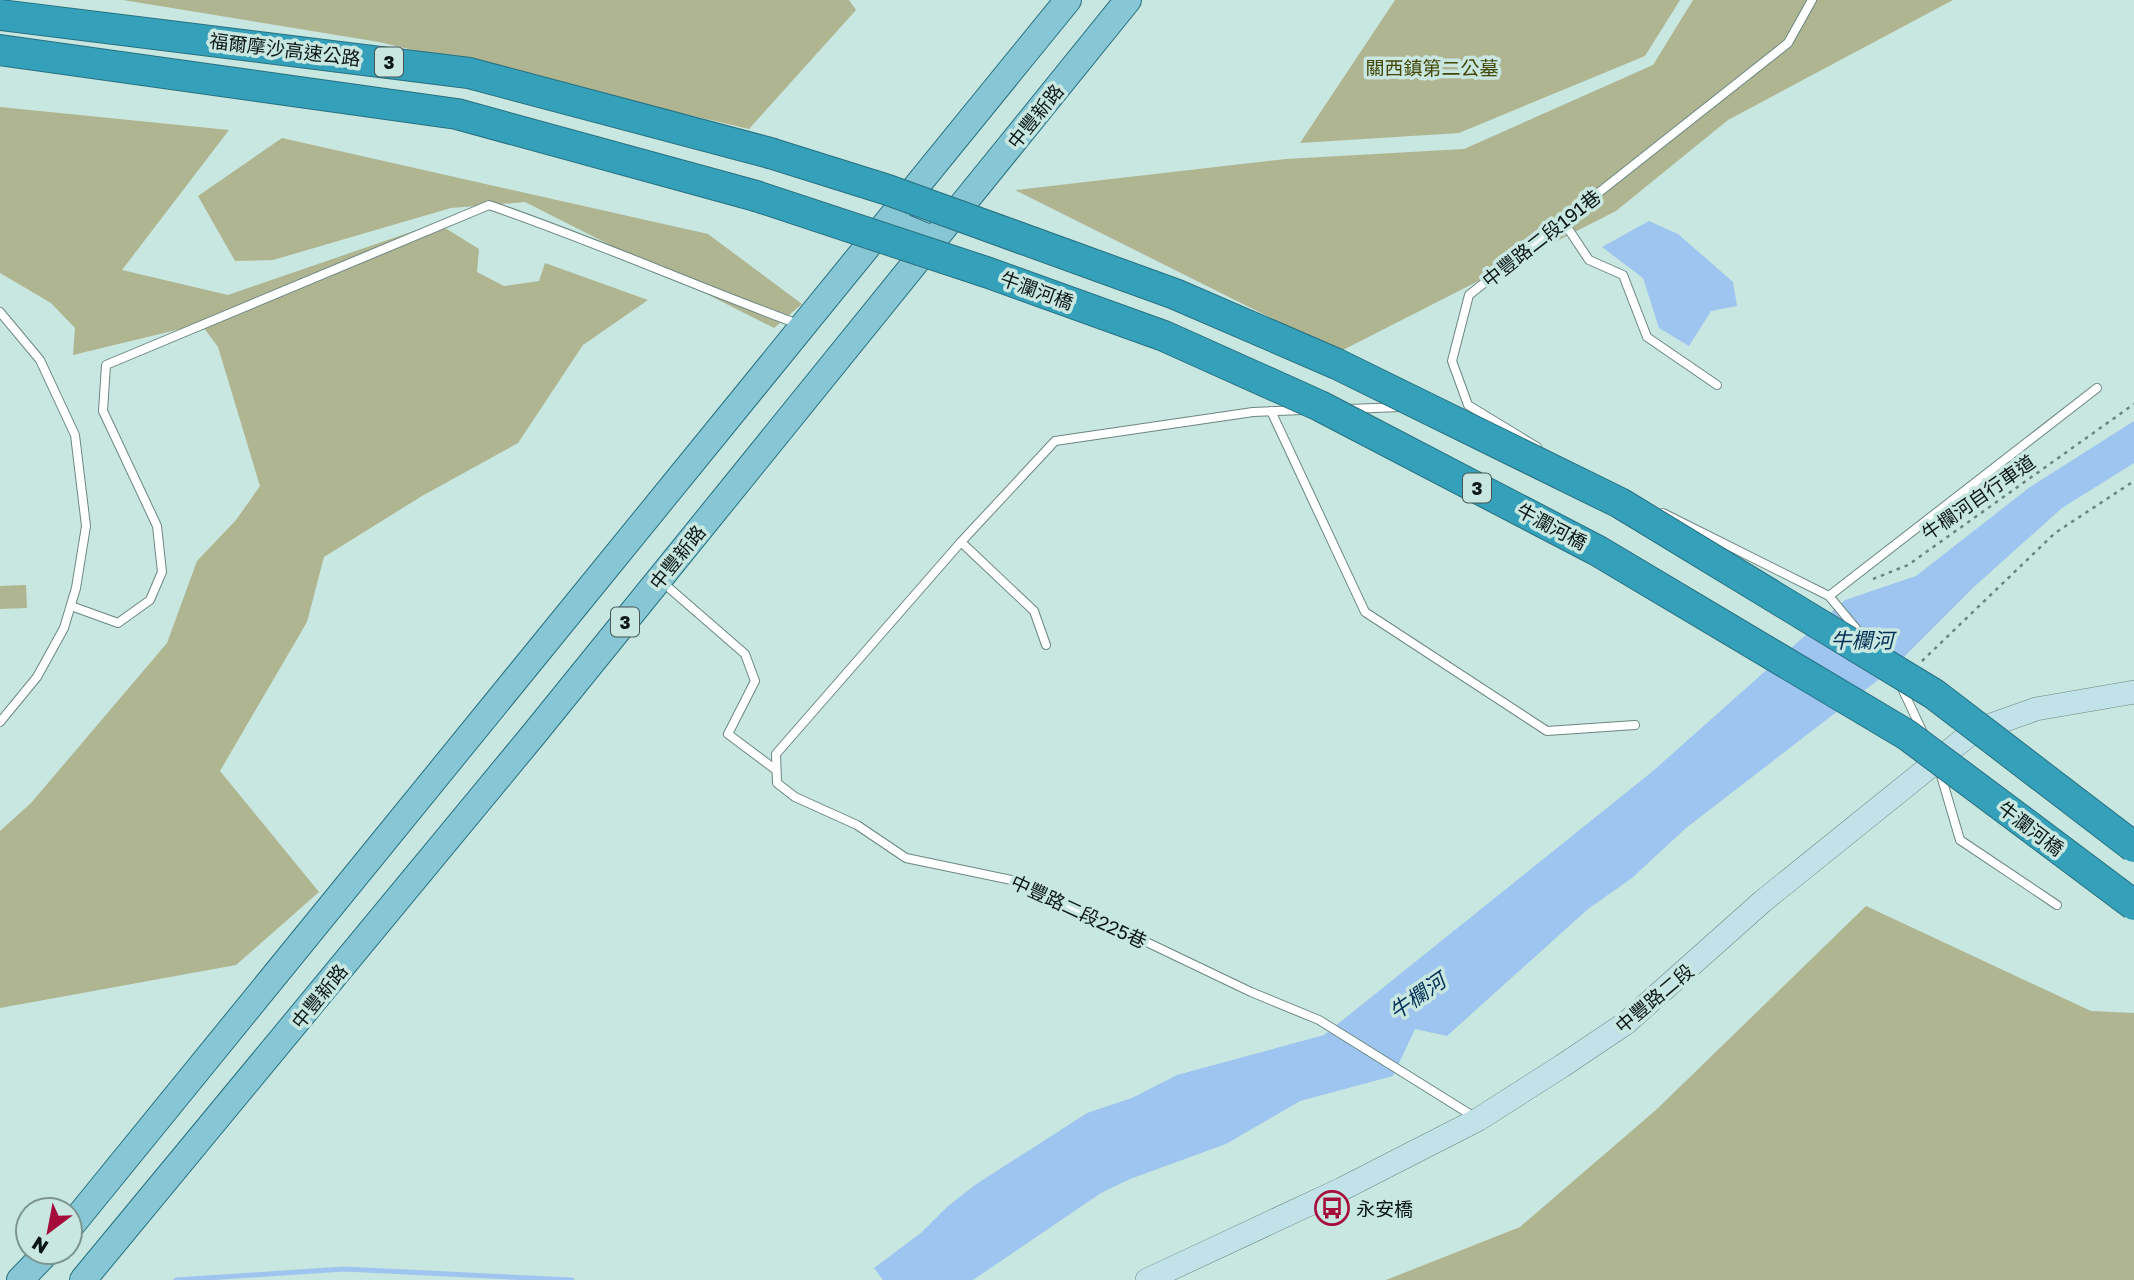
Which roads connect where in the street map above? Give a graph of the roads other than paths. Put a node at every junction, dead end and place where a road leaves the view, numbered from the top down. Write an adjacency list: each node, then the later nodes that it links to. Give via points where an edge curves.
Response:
1 (1068, 0): 10 (main road, 3)
2 (1128, 0): 11 (main road, 中豐新路 / 3)
3 (1812, 0): 9 (lane, 中豐路二段191巷, via 1788,43)
4 (0, 15): 32 (highway, 福爾摩沙高速公路 / 3, bridge, via 469,73 770,153 888,190 1175,294 1337,364 1620,503 1934,694)
5 (0, 50): 7 (highway, 福爾摩沙高速公路 / 3)
6 (0, 67): 7 (highway)
7 (265, 85): 8 (highway, 福爾摩沙高速公路 / 3, via 457,114)
8 (756, 196): 34 (highway, 牛瀾河橋 / 3, bridge, via 989,272 1164,336 1320,405 1598,551 1907,735)
9 (1563, 221): 14 (lane, via 1589,260 1623,275 1647,337); 16 (lane, 中豐路二段191巷, via 1469,295 1452,361)
10 (891, 222): 11 (main road); 13 (main road, 3)
11 (934, 240): 23 (main road, 中豐新路 / 3)
12 (0, 312): 25 (lane, via 40,360 75,435 86,526)
13 (803, 326): 25 (lane, via 489,205 106,365 103,411 157,526 162,572 150,600 118,623); 36 (main road, 3)
14 (1717, 385)
15 (2097, 388): 24 (lane)
16 (1468, 405): 18 (lane); 20 (lane)
17 (1442, 406): 19 (lane)
18 (1455, 406)
19 (1271, 411): 22 (lane, via 1055,441); 29 (lane, via 1365,612 1547,731)
20 (1549, 454)
21 (1658, 510): 24 (lane)
22 (961, 542): 26 (lane, via 1034,611); 31 (lane, via 776,754)
23 (659, 579): 31 (lane, 中豐路二段225巷, via 745,654 755,681 728,734); 39 (main road, 中豐新路 / 3)
24 (1829, 596): 30 (lane, bridge, via 1898,681)
25 (71, 606): 28 (lane, via 37,677)
26 (1046, 645)
27 (2134, 692): 30 (street, 中豐路二段, via 2036,709 1986,726)
28 (0, 722)
29 (1634, 725)
30 (1936, 760): 33 (lane, via 1960,840); 35 (street, 中豐路二段, via 1763,901 1626,1023)
31 (776, 770): 35 (lane, 中豐路二段225巷, via 785,791 858,825 906,858 1021,882 1319,1020)
32 (2134, 847)
33 (2057, 905)
34 (2134, 905)
35 (1479, 1119): 40 (street, 中豐路二段)
36 (84, 1210)
37 (37, 1266): 38 (main road)
38 (20, 1280)
39 (83, 1280)
40 (1147, 1280)

